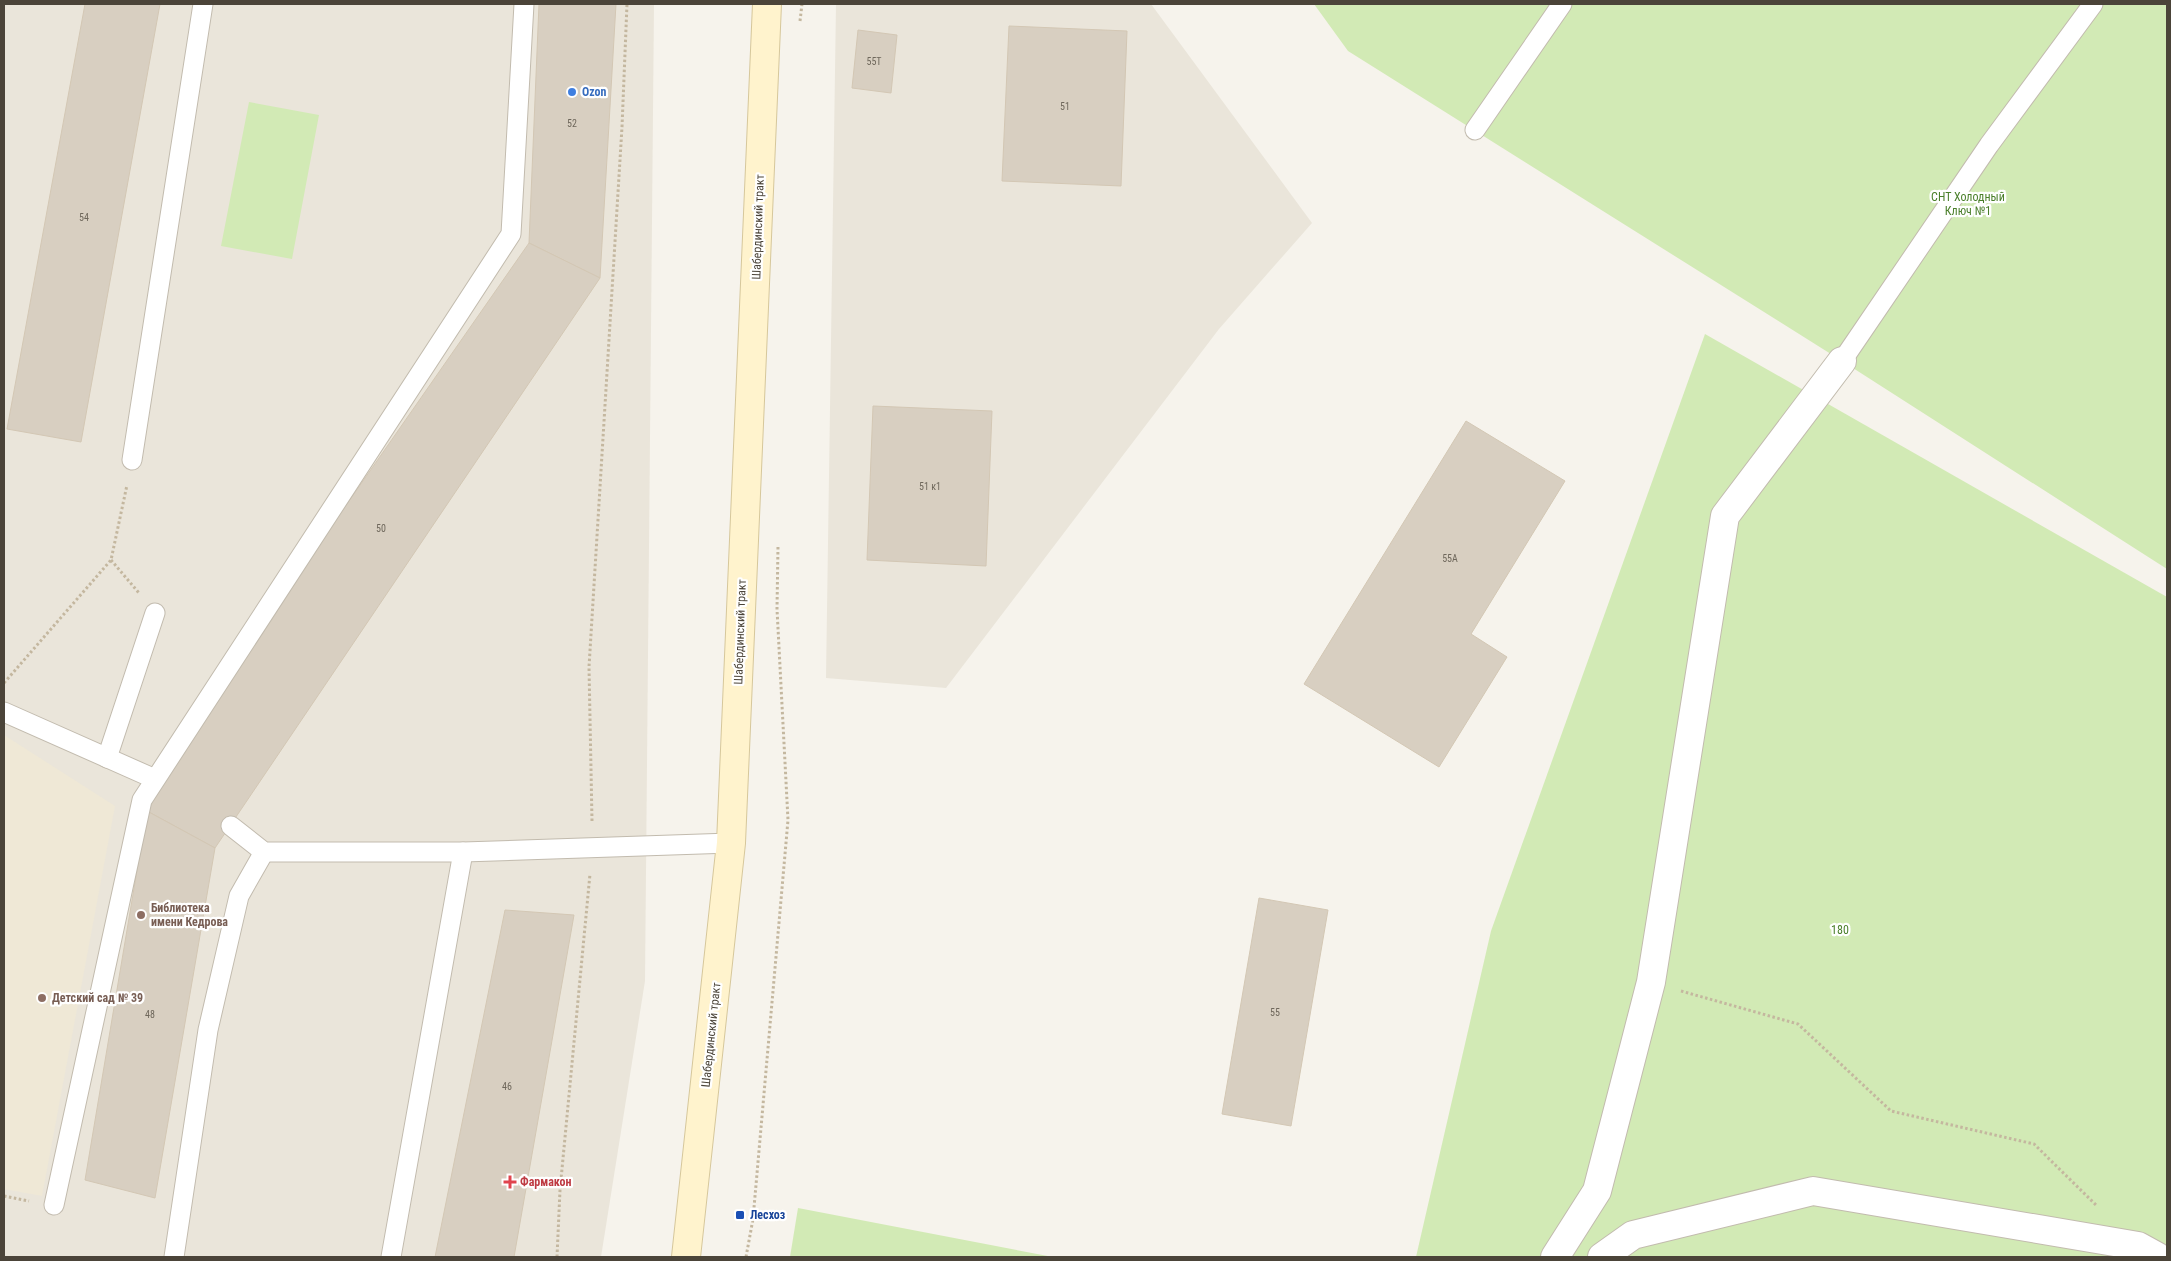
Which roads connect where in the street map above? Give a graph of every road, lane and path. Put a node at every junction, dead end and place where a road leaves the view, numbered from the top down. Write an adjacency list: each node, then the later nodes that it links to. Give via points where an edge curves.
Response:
1 (204, 4): 11 (lane)
2 (524, 4): 18 (lane, via 511,234)
3 (627, 4): 21 (path, via 589,667)
4 (767, 4): 20 (main road, Шабердинский тракт)
5 (802, 4): 8 (path)
6 (1562, 4): 9 (lane)
7 (2093, 4): 10 (lane, via 1989,145)
8 (800, 23)
9 (1475, 130)
10 (1842, 361): 24 (street, via 1725,516)
11 (132, 460): 13 (path)
12 (778, 539): 31 (path, via 788,820 753,1219)
13 (111, 560): 14 (path); 15 (path)
14 (155, 613): 17 (lane)
15 (4, 683)
16 (4, 712): 17 (lane)
17 (107, 758): 18 (lane)
18 (155, 779): 25 (lane, via 142,800)
19 (231, 826): 22 (lane)
20 (731, 843): 21 (lane); 30 (main road, Шабердинский тракт)
21 (593, 848): 23 (lane); 29 (path, via 560,1190)
22 (264, 852): 23 (lane); 27 (lane, via 239,896 208,1030)
23 (463, 852): 28 (lane)
24 (1651, 982): 26 (path, via 1798,1024 1891,1111 2034,1144); 32 (street, via 1597,1191)
25 (54, 1205)
26 (2104, 1212)
27 (174, 1257)
28 (391, 1257)
29 (557, 1257)
30 (686, 1257)
31 (746, 1257)
32 (1555, 1257)
33 (1602, 1257): 34 (street, via 1634,1235 1813,1191 2138,1246)
34 (2158, 1257)

